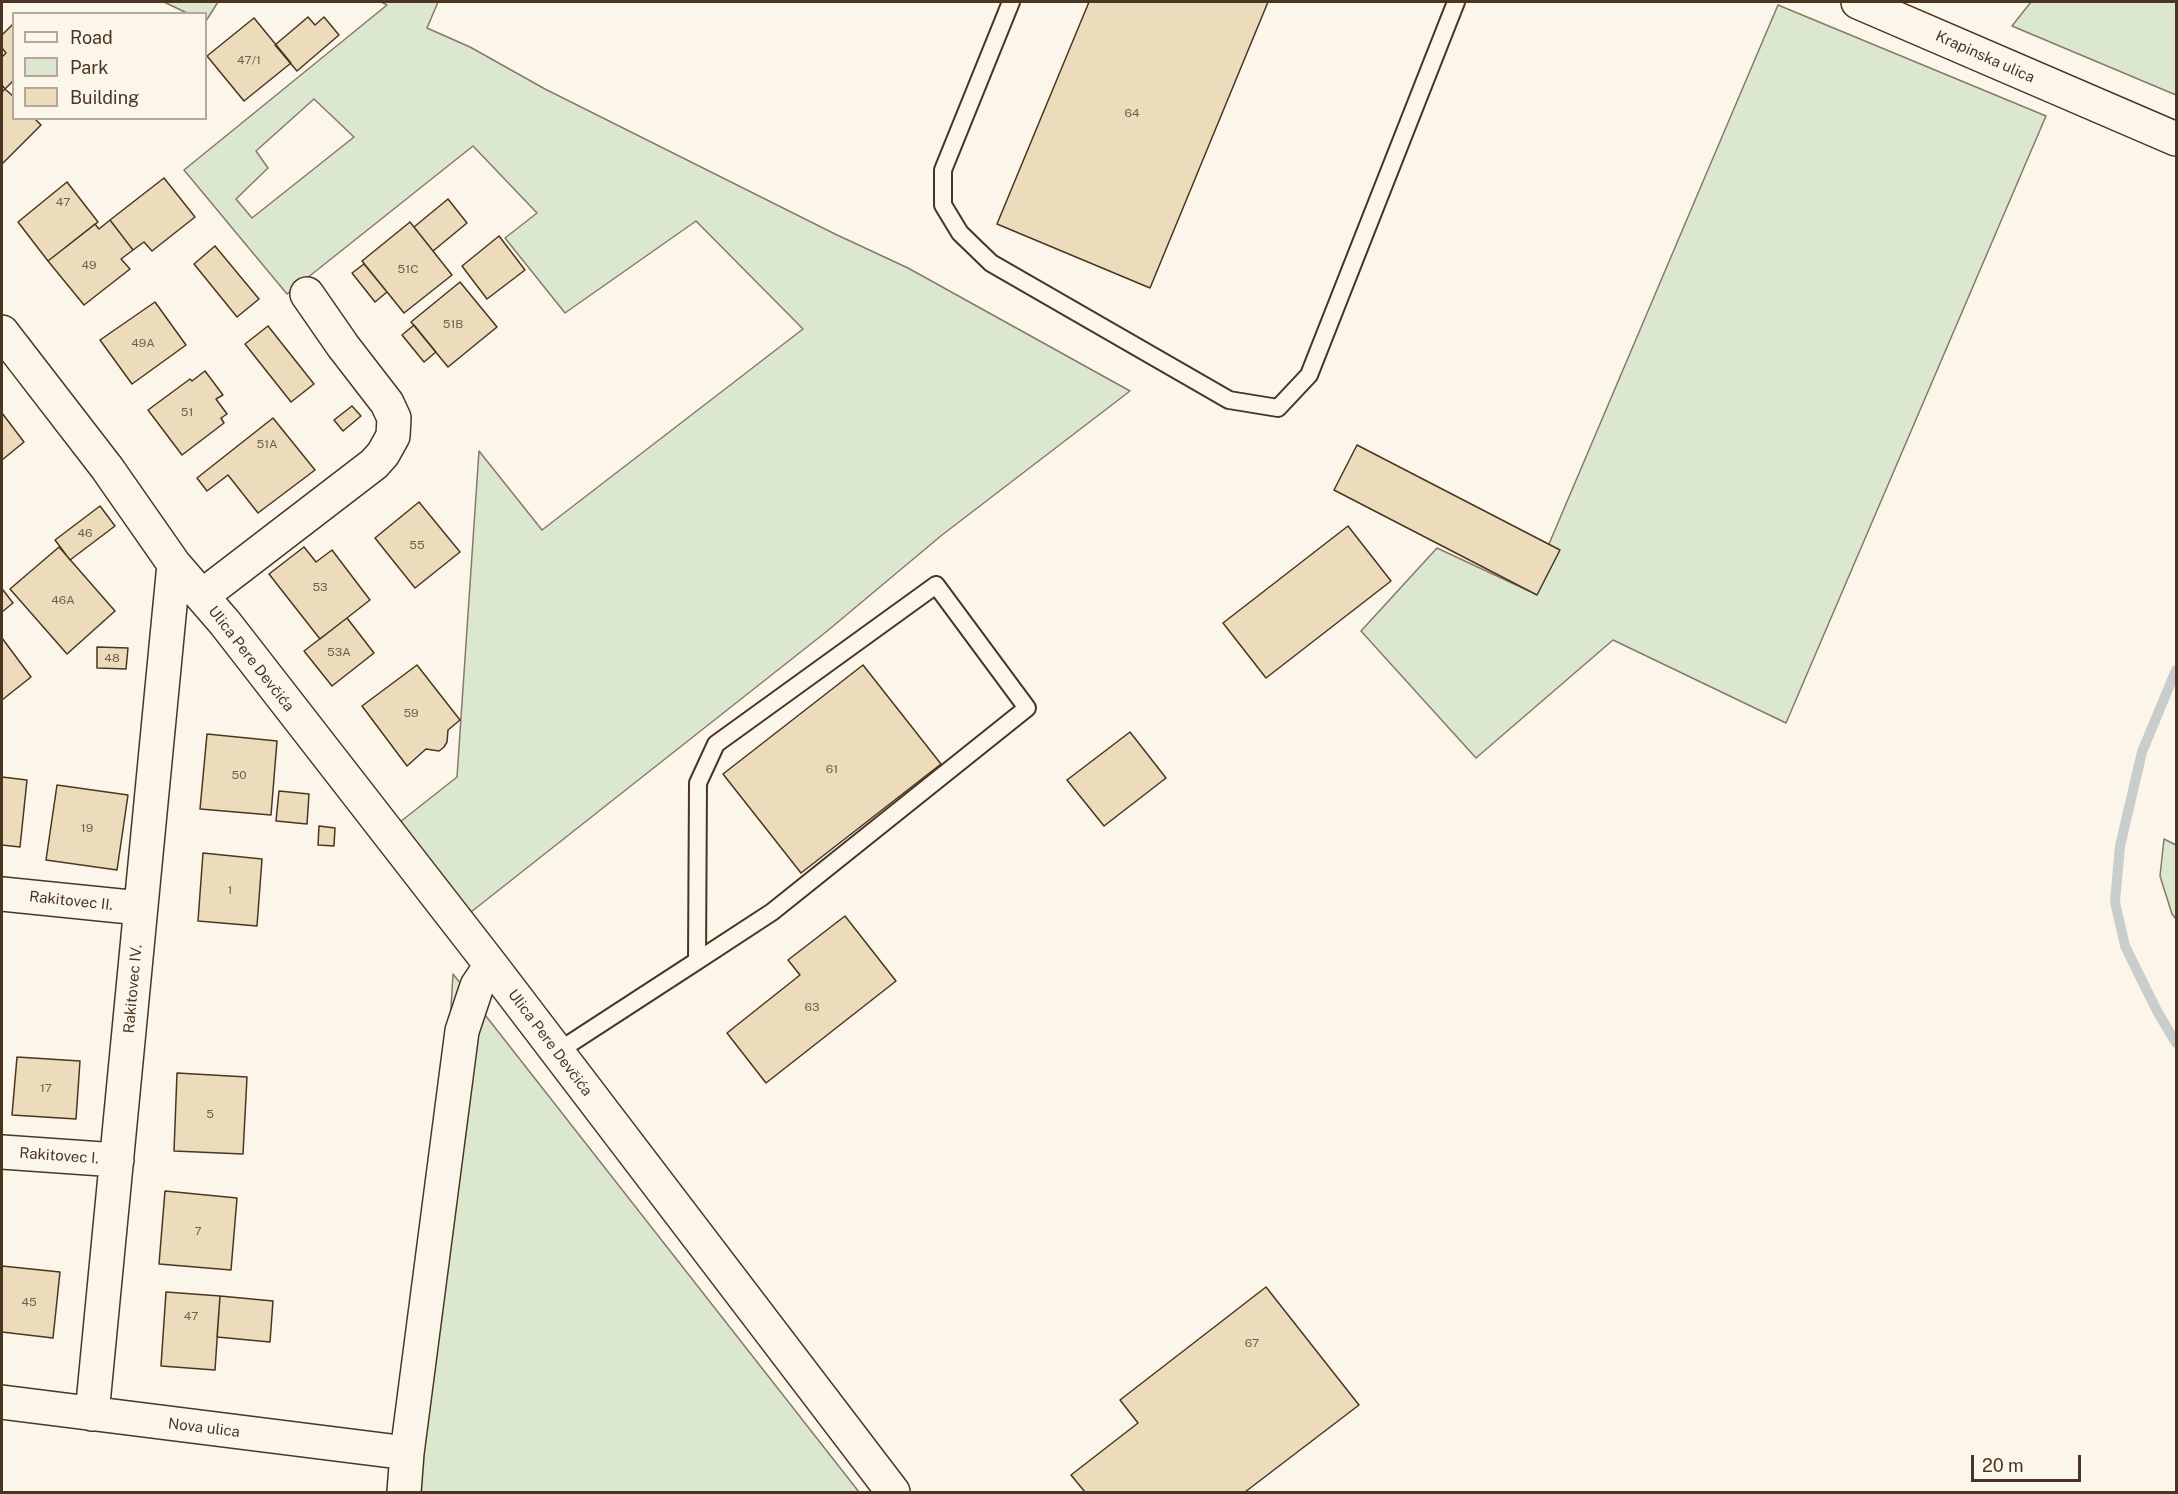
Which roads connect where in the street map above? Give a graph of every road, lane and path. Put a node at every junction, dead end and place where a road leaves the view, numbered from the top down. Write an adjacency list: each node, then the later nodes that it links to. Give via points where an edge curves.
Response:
1 (1011, 2): 2 (lane, via 943,170 943,205 960,233 991,263 1229,400 1278,408 1309,375)
2 (1456, 2)
3 (1858, 2): 4 (street, Krapinska ulica)
4 (2176, 139)
5 (307, 294): 8 (street, Ulica Pere Devčića, via 387,402 394,418 393,436 374,464)
6 (2, 332): 7 (street, Ulica Pere Devčića, via 107,468)
7 (174, 564): 8 (street, Ulica Pere Devčića); 10 (street, Rakitovec IV.)
8 (202, 596): 12 (street, Ulica Pere Devčića)
9 (2, 894): 10 (street, Rakitovec II.)
10 (140, 908): 15 (street, Rakitovec IV.)
11 (697, 962): 11 (lane, via 772,912 1027,708 936,585 716,744 698,783); 13 (lane)
12 (491, 965): 13 (street, Ulica Pere Devčića); 18 (street, via 477,986 462,1031)
13 (557, 1052): 20 (street, Ulica Pere Devčića)
14 (2, 1152): 15 (street, Rakitovec I.)
15 (117, 1160): 17 (street, Rakitovec IV.)
16 (2, 1402): 17 (street, Nova ulica)
17 (92, 1413): 18 (street, Nova ulica)
18 (407, 1453): 19 (street)
19 (404, 1492)
20 (893, 1492)

